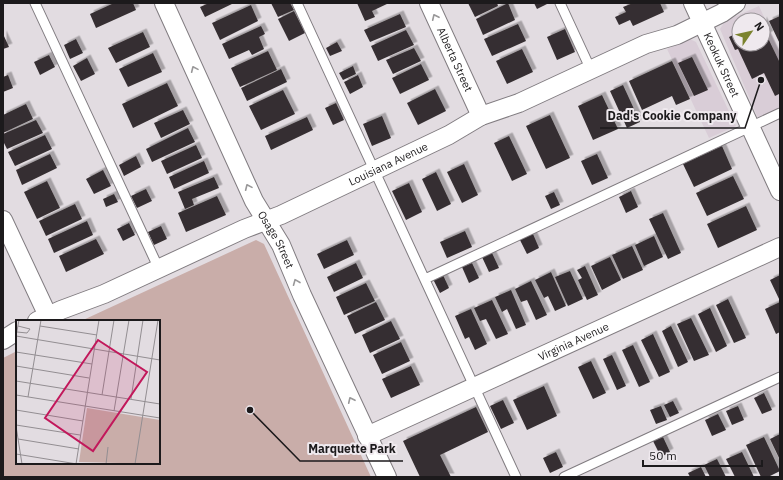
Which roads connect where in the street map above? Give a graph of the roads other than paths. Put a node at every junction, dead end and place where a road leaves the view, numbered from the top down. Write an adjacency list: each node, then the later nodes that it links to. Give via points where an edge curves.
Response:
1 (35, 3): 18 (lane)
2 (164, 3): 16 (street, Osage Street, one-way to 2, via 254,201)
3 (297, 3): 13 (lane)
4 (429, 3): 11 (street, Alberta Street, one-way to 4)
5 (560, 3): 9 (lane)
6 (693, 3): 8 (street, Keokuk Street)
7 (736, 3): 8 (street, Louisiana Avenue, via 722,14)
8 (702, 23): 9 (street, Louisiana Avenue, via 671,37 646,44); 12 (street, Keokuk Street)
9 (591, 70): 11 (street, Louisiana Avenue, via 519,103)
10 (780, 113): 12 (lane)
11 (480, 116): 13 (street, Louisiana Avenue, via 450,135)
12 (750, 127): 14 (street, Keokuk Street); 19 (lane)
13 (374, 170): 16 (street, Louisiana Avenue); 19 (lane)
14 (780, 191)
15 (3, 220): 20 (street)
16 (267, 221): 18 (street, Louisiana Avenue, via 244,229); 25 (street, Osage Street, one-way to 16, via 281,245)
17 (780, 247): 24 (street, Virginia Avenue)
18 (159, 269): 20 (street, Louisiana Avenue)
19 (425, 279): 24 (lane)
20 (43, 318)
21 (16, 332): 22 (street)
22 (3, 340)
23 (780, 377): 28 (lane)
24 (475, 387): 25 (street, Virginia Avenue); 27 (lane)
25 (367, 436): 26 (street, Osage Street)
26 (386, 477)
27 (516, 477)
28 (564, 477)

